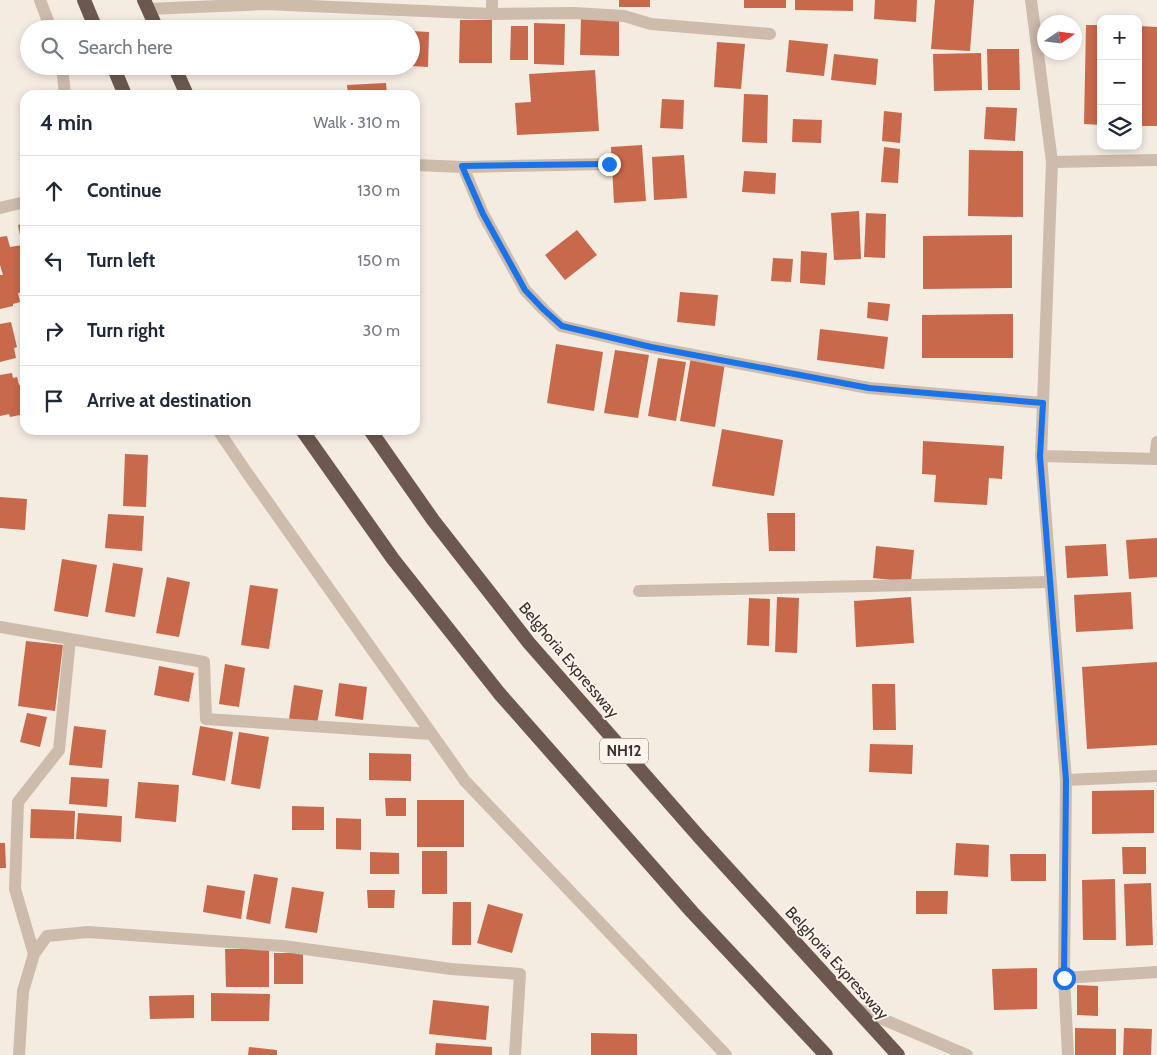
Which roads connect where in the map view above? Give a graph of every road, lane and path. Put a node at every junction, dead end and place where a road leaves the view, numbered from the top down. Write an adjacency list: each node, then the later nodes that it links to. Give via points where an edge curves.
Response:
1 (40, 0): 7 (street)
2 (84, 0): 8 (highway)
3 (492, 0): 6 (street)
4 (1031, 0): 18 (street)
5 (146, 4): 6 (street, via 265,4); 9 (highway)
6 (492, 14): 10 (street, via 624,16 652,24)
7 (48, 20)
8 (92, 20)
9 (153, 20)
10 (770, 34)
11 (63, 75): 14 (street)
12 (117, 75): 15 (highway)
13 (178, 75): 16 (highway)
14 (64, 90)
15 (123, 90)
16 (185, 90)
17 (1157, 160): 18 (street)
18 (1052, 162): 24 (street)
19 (609, 164): 21 (street)
20 (420, 165): 21 (street)
21 (462, 166): 24 (street, via 483,214 525,290 562,326 651,347 869,388)
22 (20, 203): 23 (street)
23 (0, 208)
24 (1043, 403): 29 (street)
25 (222, 435): 35 (street)
26 (306, 435): 45 (highway, via 393,559 499,693 692,912)
27 (374, 435): 41 (highway, Belghoria Expressway / NH12, via 433,520 529,643)
28 (1157, 442): 30 (street)
29 (1040, 456): 30 (street); 31 (street)
30 (1156, 459)
31 (1049, 582): 32 (street); 37 (street)
32 (639, 592)
33 (0, 627): 34 (street)
34 (70, 639): 35 (street, via 204,662 206,719); 38 (street, via 58,750 18,802 15,889)
35 (431, 734): 44 (street, via 465,781)
36 (1157, 776): 37 (street)
37 (1066, 780): 40 (street)
38 (34, 954): 42 (street, via 23,991); 43 (street, via 47,936 88,932 283,946 451,969 520,974)
39 (1157, 972): 40 (street)
40 (1064, 978): 48 (street)
41 (852, 1005): 46 (highway, Belghoria Expressway / NH12); 47 (street)
42 (19, 1055)
43 (515, 1055)
44 (726, 1055)
45 (826, 1055)
46 (898, 1055)
47 (967, 1055)
48 (1068, 1055)

